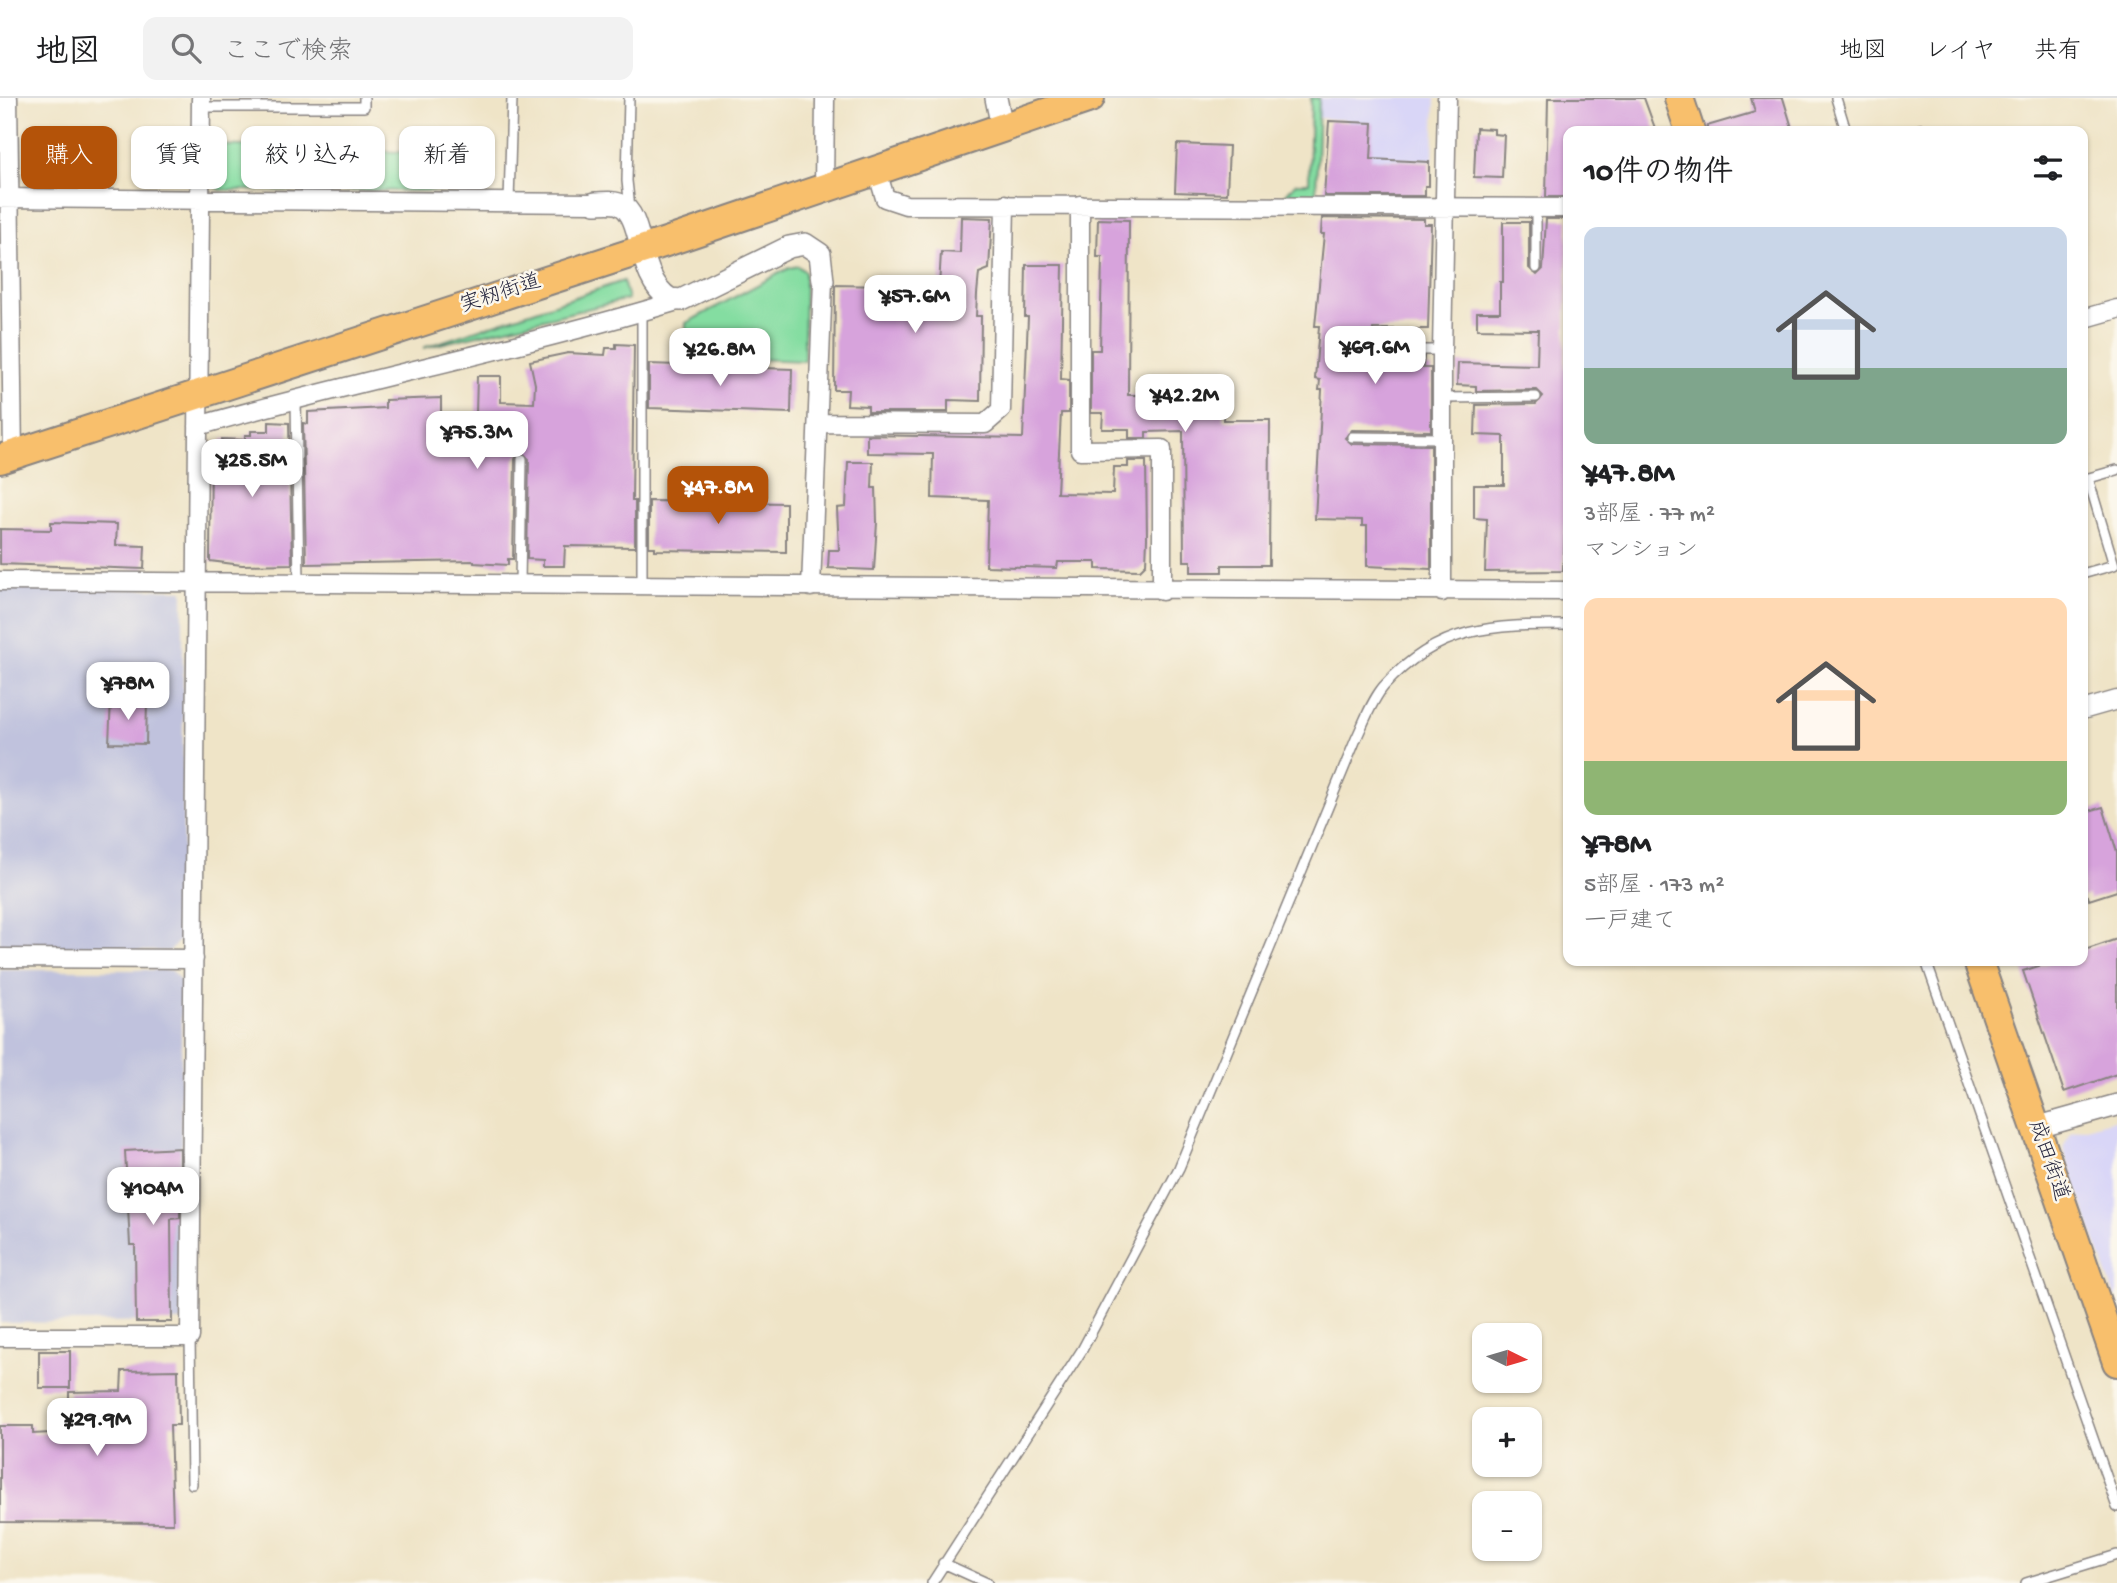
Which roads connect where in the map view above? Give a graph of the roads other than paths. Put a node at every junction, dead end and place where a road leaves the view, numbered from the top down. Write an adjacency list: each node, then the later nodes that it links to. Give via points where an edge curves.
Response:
1 (8, 98): 17 (street)
2 (364, 98): 11 (lane, via 364,107)
3 (512, 98): 19 (lane)
4 (629, 98): 26 (lane)
5 (825, 98): 16 (street)
6 (996, 98): 14 (street)
7 (1090, 98): 14 (main road, 実籾街道)
8 (1447, 98): 25 (street)
9 (1679, 98): 12 (main road)
10 (1836, 98): 13 (lane)
11 (201, 102): 18 (street)
12 (1688, 126)
13 (1844, 126)
14 (1002, 128): 15 (main road, 実籾街道)
15 (877, 171): 16 (main road, 実籾街道); 21 (street, via 881,192 892,202)
16 (824, 189): 27 (main road, 実籾街道)
17 (5, 198): 18 (street); 44 (street)
18 (200, 200): 19 (street); 36 (street)
19 (509, 202): 20 (street)
20 (594, 203): 26 (street, via 619,203)
21 (1005, 204): 22 (street); 40 (street, via 1001,410 985,424)
22 (1080, 205): 25 (street); 56 (street, via 1080,450 1161,449)
23 (1536, 208): 24 (street); 25 (street); 28 (lane)
24 (1563, 208)
25 (1443, 210): 35 (street)
26 (631, 213): 27 (street)
27 (641, 250): 30 (street, via 661,294); 36 (main road, 実籾街道)
28 (1536, 268)
29 (823, 281): 30 (street, via 820,254 805,244 789,247); 40 (street)
30 (681, 300): 32 (street)
31 (2117, 309): 33 (street)
32 (642, 311): 38 (street); 54 (lane)
33 (2088, 317)
34 (1353, 349): 35 (lane)
35 (1442, 350): 39 (street)
36 (199, 394): 41 (street); 44 (main road, 実籾街道)
37 (1536, 397): 39 (lane)
38 (296, 398): 41 (street); 52 (lane)
39 (1441, 398): 43 (street)
40 (818, 423): 55 (street)
41 (198, 426): 51 (street)
42 (1352, 437): 43 (lane)
43 (1441, 438): 58 (street)
44 (6, 457)
45 (522, 459): 53 (lane)
46 (2117, 470): 47 (lane)
47 (2088, 478)
48 (2088, 488): 49 (lane, via 2114,565)
49 (2088, 573)
50 (0, 581): 51 (street)
51 (197, 581): 52 (street); 63 (street)
52 (299, 582): 53 (street)
53 (520, 584): 54 (street)
54 (642, 585): 55 (street)
55 (811, 587): 56 (street)
56 (1162, 591): 58 (street)
57 (1563, 591): 58 (street)
58 (1442, 592)
59 (1563, 625): 74 (lane, via 1468,631 1434,646 1383,688 1356,738 1179,1168 1082,1350)
60 (2117, 700): 61 (street)
61 (2088, 708)
62 (0, 958): 63 (street)
63 (194, 959): 69 (street)
64 (1928, 966): 72 (lane)
65 (1980, 966): 67 (main road, 成田街道)
66 (2117, 1105): 67 (street)
67 (2035, 1128): 70 (main road, 成田街道)
68 (0, 1337): 69 (street)
69 (190, 1337): 71 (lane)
70 (2117, 1362)
71 (192, 1484)
72 (2117, 1507)
73 (2117, 1555): 77 (lane)
74 (943, 1563): 75 (lane); 76 (lane)
75 (932, 1583)
76 (988, 1583)
77 (2026, 1583)

